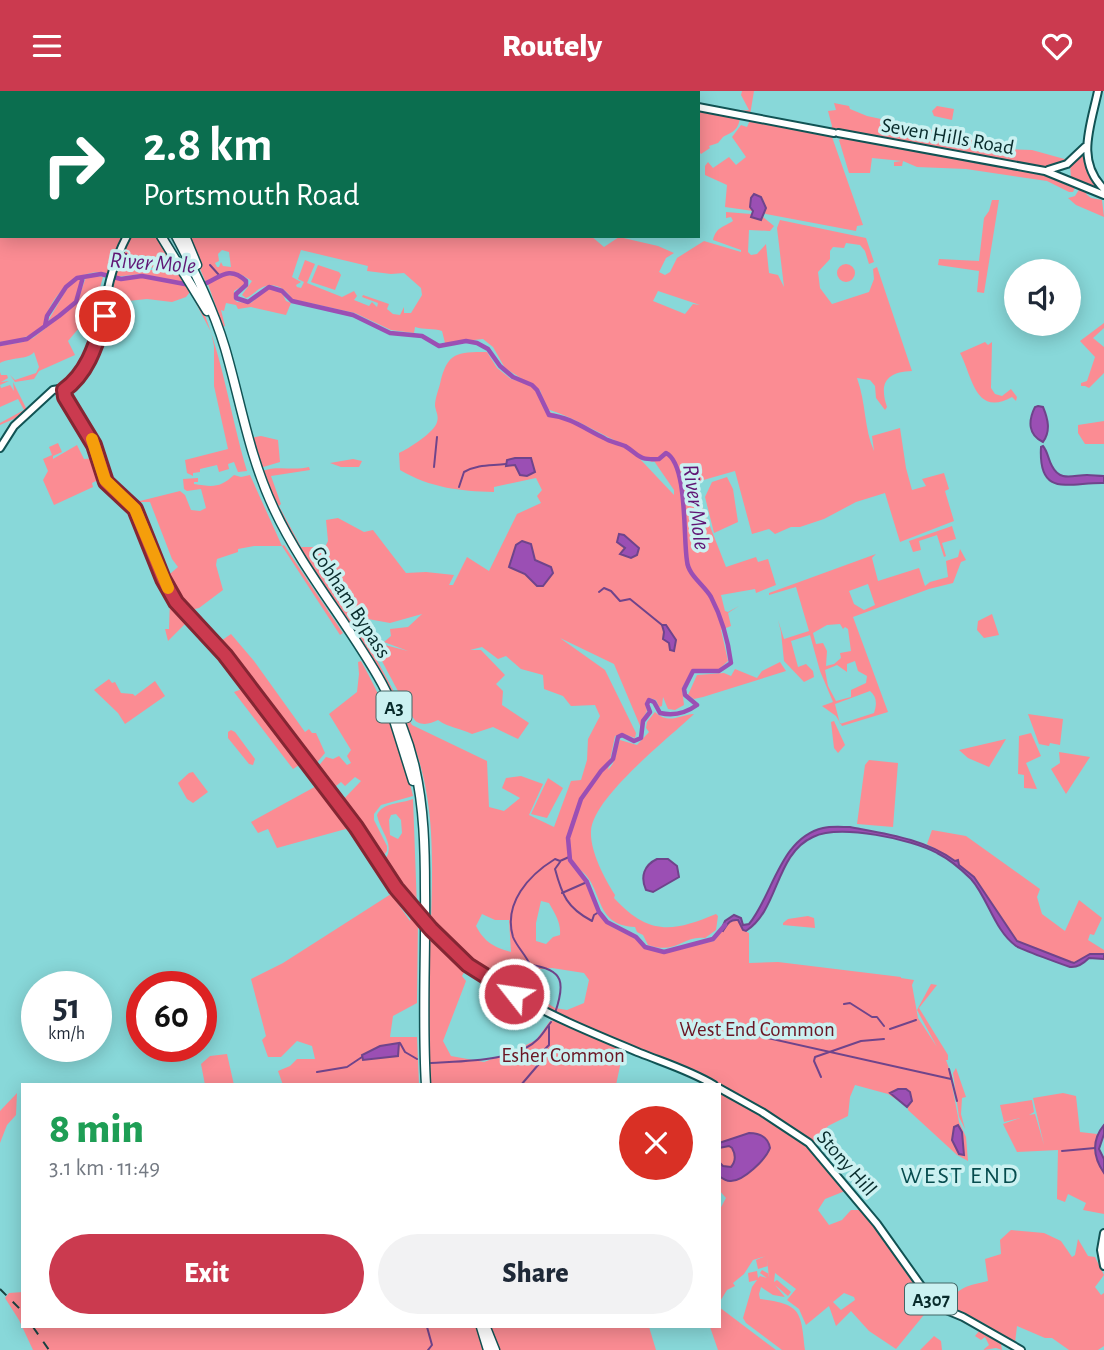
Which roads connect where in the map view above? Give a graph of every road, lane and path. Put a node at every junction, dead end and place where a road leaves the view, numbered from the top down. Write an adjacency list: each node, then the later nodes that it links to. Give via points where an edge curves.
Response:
1 (1098, 91): 3 (main road)
2 (700, 107): 5 (main road, Seven Hills Road)
3 (1083, 155): 4 (main road); 7 (main road)
4 (1069, 162): 5 (main road); 6 (main road)
5 (1045, 171): 6 (main road, Seven Hills Road)
6 (1070, 180): 8 (main road, Seven Hills Road)
7 (1097, 181): 8 (main road); 9 (main road)
8 (1090, 189): 10 (main road, Seven Hills Road)
9 (1104, 189)
10 (1104, 195)
11 (126, 238): 18 (main road, via 112,271 93,353)
12 (163, 238): 16 (highway)
13 (172, 238): 16 (highway, Cobham Bypass / A3)
14 (177, 238): 16 (highway, Cobham Bypass / A3)
15 (185, 238): 16 (highway)
16 (195, 277): 17 (highway, Cobham Bypass / A3)
17 (203, 294): 20 (highway, Cobham Bypass / A3, via 243,441 274,519 372,675 406,755 419,835); 21 (highway, Cobham Bypass / A3, via 221,334 251,451 274,511 363,650 407,735 424,834)
18 (64, 391): 19 (main road, via 54,390 14,426); 22 (main road, bridge, via 94,445 106,482 135,509 176,602 225,655 431,929 468,965 554,1017)
19 (0, 448)
20 (424, 1083)
21 (424, 1083)
22 (710, 1083)
23 (721, 1089): 28 (main road, Stony Hill / A307, via 808,1143 939,1307)
24 (1104, 1233): 25 (main road)
25 (1104, 1266)
26 (483, 1328): 27 (highway)
27 (490, 1350)
28 (1021, 1350)

